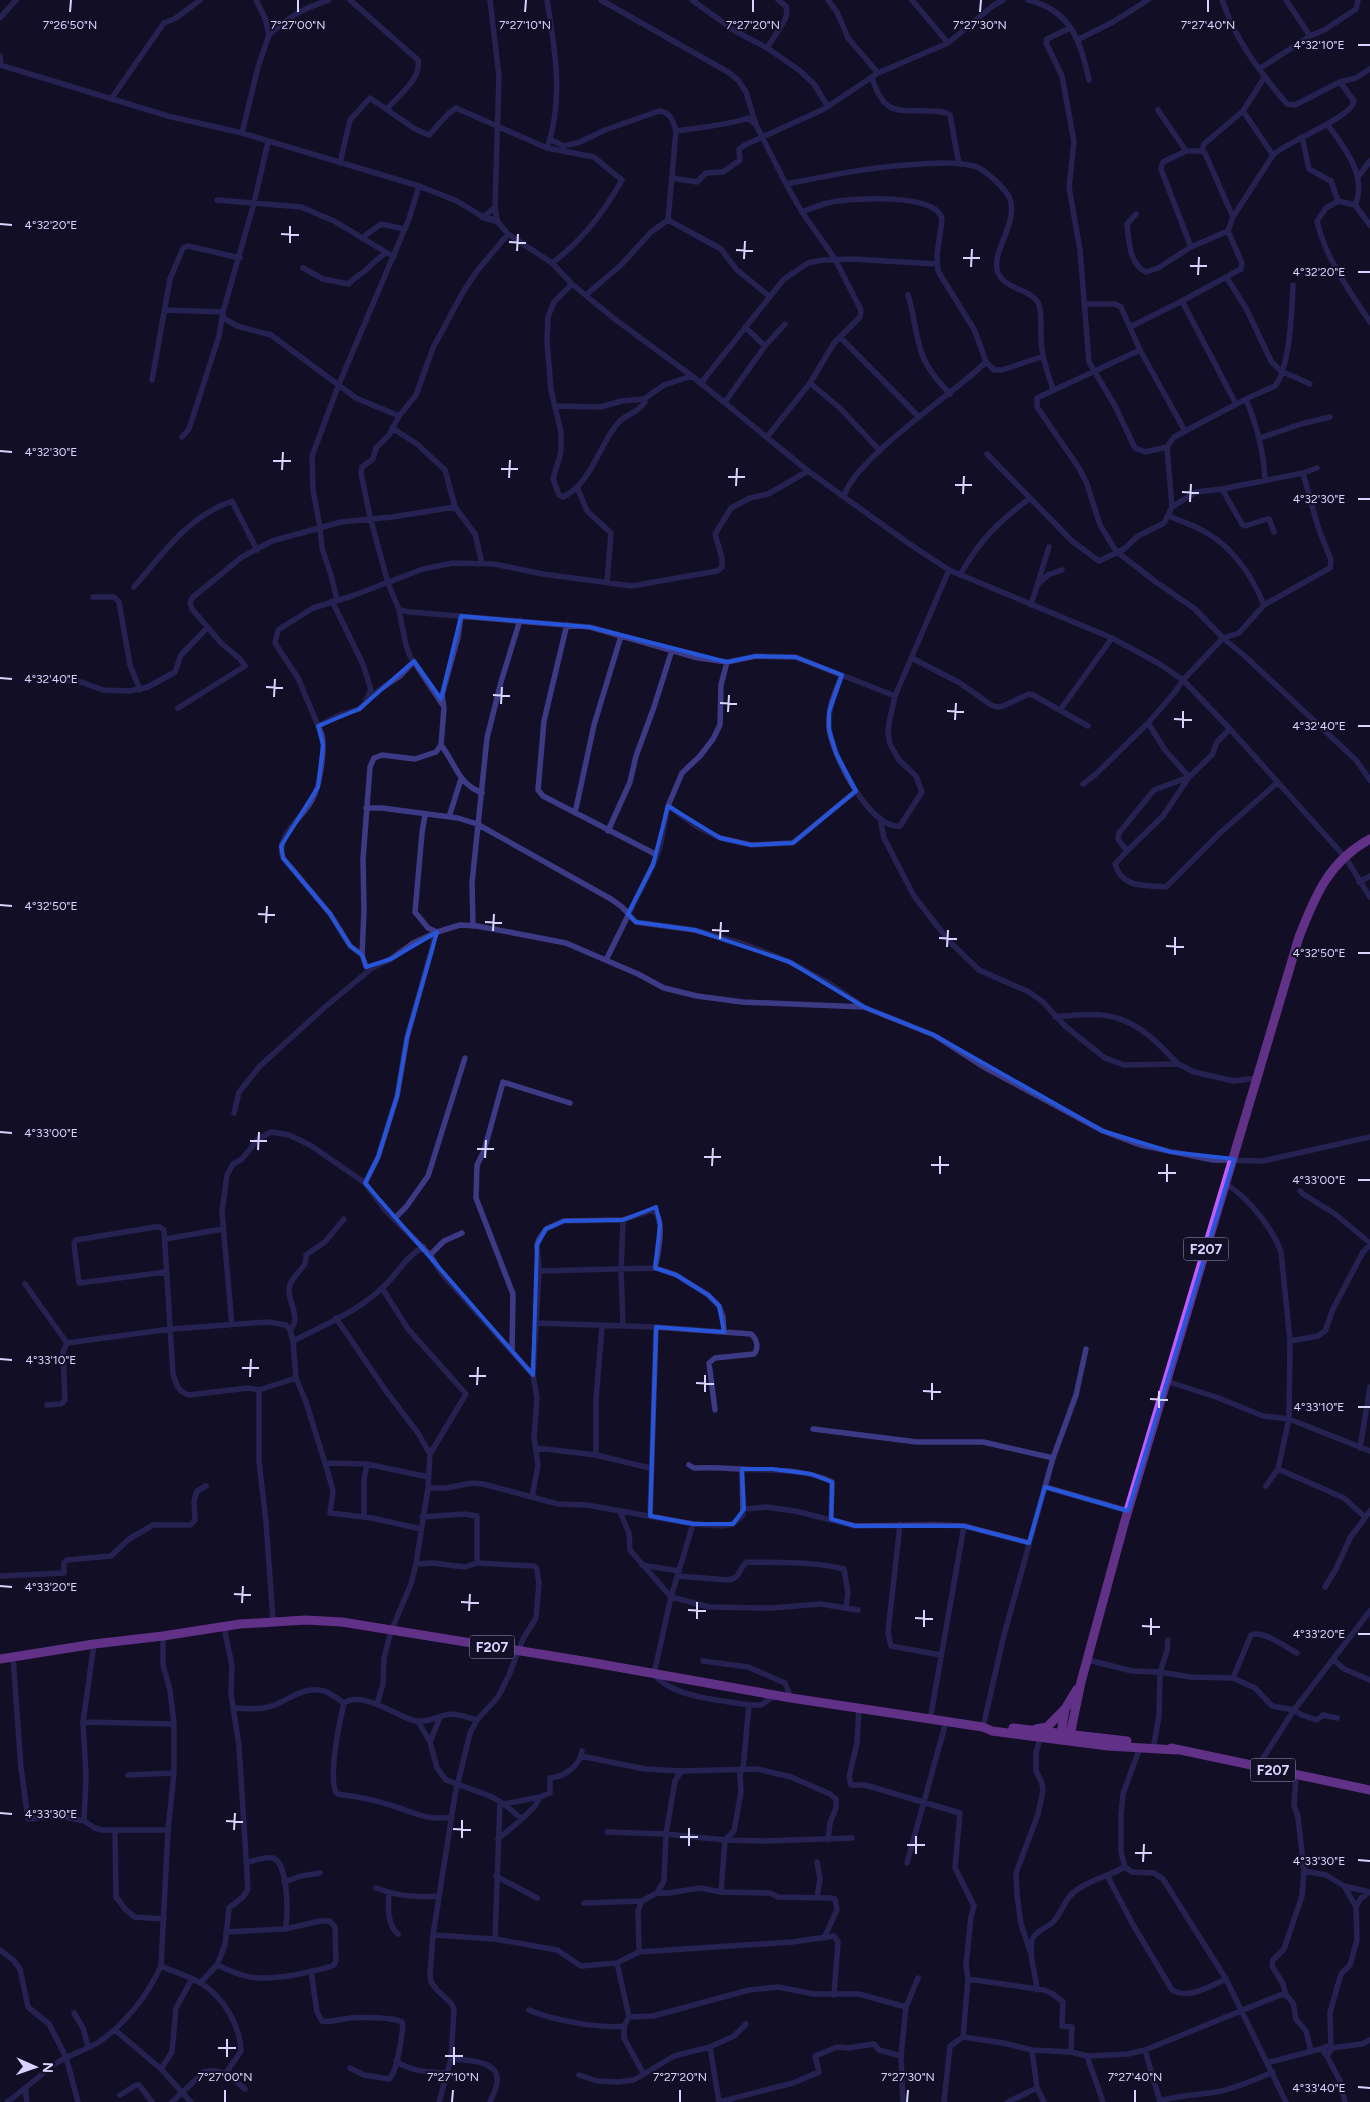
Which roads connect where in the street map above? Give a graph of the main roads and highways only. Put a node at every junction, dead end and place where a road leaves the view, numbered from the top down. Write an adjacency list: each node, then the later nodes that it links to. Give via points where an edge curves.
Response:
1 (1370, 839): 3 (main road, F207, via 1326,876 1299,937 1166,1381)
2 (0, 1659): 6 (main road, F207, via 273,1621 342,1622)
3 (1081, 1682): 4 (main road, F207); 5 (main road, F207)
4 (1065, 1709): 7 (main road, via 1046,1727); 8 (main road, F207)
5 (1074, 1721): 8 (main road, F207); 9 (main road, via 1085,1734)
6 (983, 1727): 7 (main road, F207); 8 (main road, F207, via 1040,1738)
7 (1031, 1730): 8 (main road, F207)
8 (1064, 1738): 9 (main road, F207); 10 (main road, F207)
9 (1100, 1739): 10 (main road, F207, via 1154,1744)
10 (1177, 1750): 11 (main road, F207)
11 (1370, 1790)

